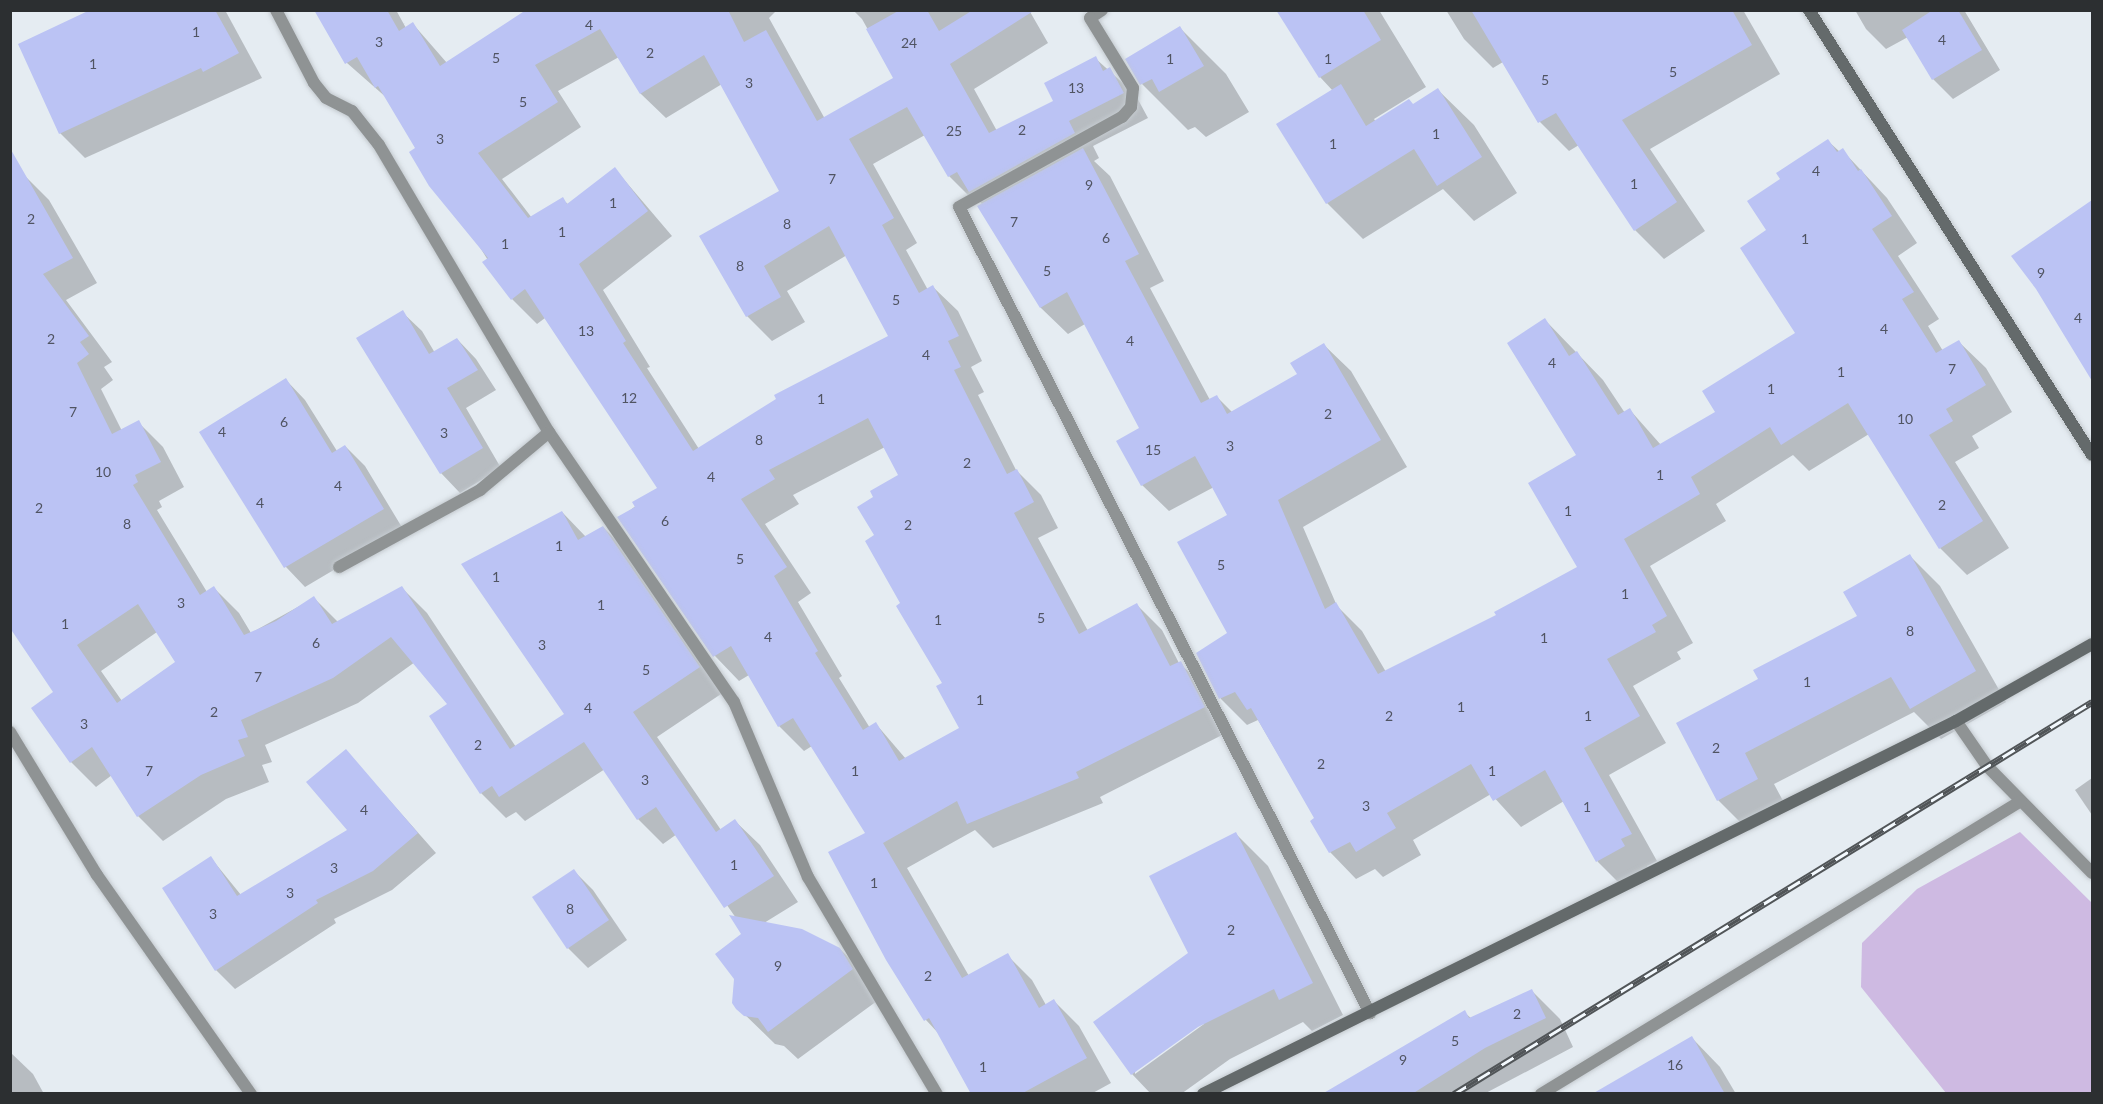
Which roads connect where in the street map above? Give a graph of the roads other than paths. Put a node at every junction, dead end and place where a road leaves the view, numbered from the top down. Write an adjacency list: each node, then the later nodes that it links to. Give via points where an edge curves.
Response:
1 (276, 10): 4 (street, via 314,83 326,98 352,111 379,145)
2 (1102, 10): 12 (street, via 1090,18 1133,88 1131,107 1122,117 959,207)
3 (1809, 10): 5 (street)
4 (549, 432): 6 (street, via 480,490); 14 (street, via 734,702 808,878)
5 (2092, 455)
6 (339, 567)
7 (2092, 644): 8 (street)
8 (1956, 721): 10 (street, via 1987,766); 12 (street)
9 (10, 732): 13 (street, via 97,875)
10 (2021, 801): 11 (street); 16 (street)
11 (2092, 873)
12 (1370, 1013): 15 (street)
13 (251, 1094)
14 (937, 1094)
15 (1203, 1094)
16 (1541, 1094)

